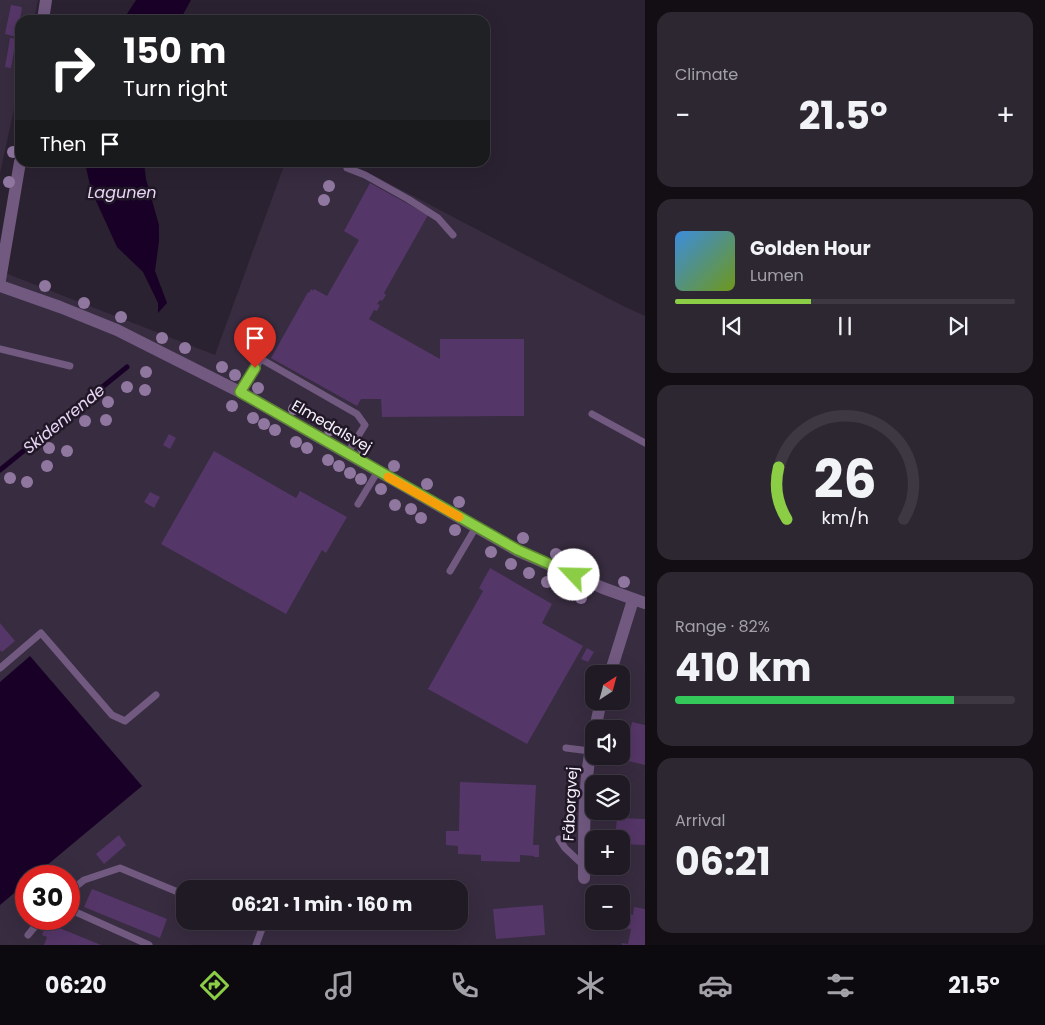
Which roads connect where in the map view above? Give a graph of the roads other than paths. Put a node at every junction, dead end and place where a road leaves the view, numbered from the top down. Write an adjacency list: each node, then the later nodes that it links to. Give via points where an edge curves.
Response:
1 (46, 0): 2 (street)
2 (44, 15)
3 (19, 167): 6 (street)
4 (347, 168): 5 (lane, via 408,199 438,218)
5 (453, 235)
6 (0, 280)
7 (0, 286): 10 (street, Elmedalsvej, via 117,330)
8 (0, 349): 9 (lane)
9 (70, 366)
10 (240, 392): 13 (street, Elmedalsvej); 13 (lane, via 261,359 358,414 365,425)
11 (592, 414): 12 (lane)
12 (645, 443)
13 (347, 454): 14 (street, Elmedalsvej)
14 (378, 471): 15 (lane); 16 (street, Elmedalsvej)
15 (358, 504)
16 (476, 527): 17 (lane); 18 (street, Elmedalsvej, via 518,550)
17 (450, 571)
18 (639, 602): 19 (street)
19 (614, 665)
20 (0, 668): 21 (lane, via 41,633 112,715 125,721)
21 (156, 695)
22 (566, 748): 23 (lane)
23 (585, 750)
24 (588, 765): 26 (street, Fåborgvej, via 584,801)
25 (559, 840): 26 (lane)
26 (584, 872)
27 (80, 883): 28 (lane, via 120,868)
28 (176, 891)
29 (80, 914): 33 (lane)
30 (32, 930): 32 (lane)
31 (262, 930): 34 (lane)
32 (28, 935)
33 (149, 945)
34 (256, 945)

